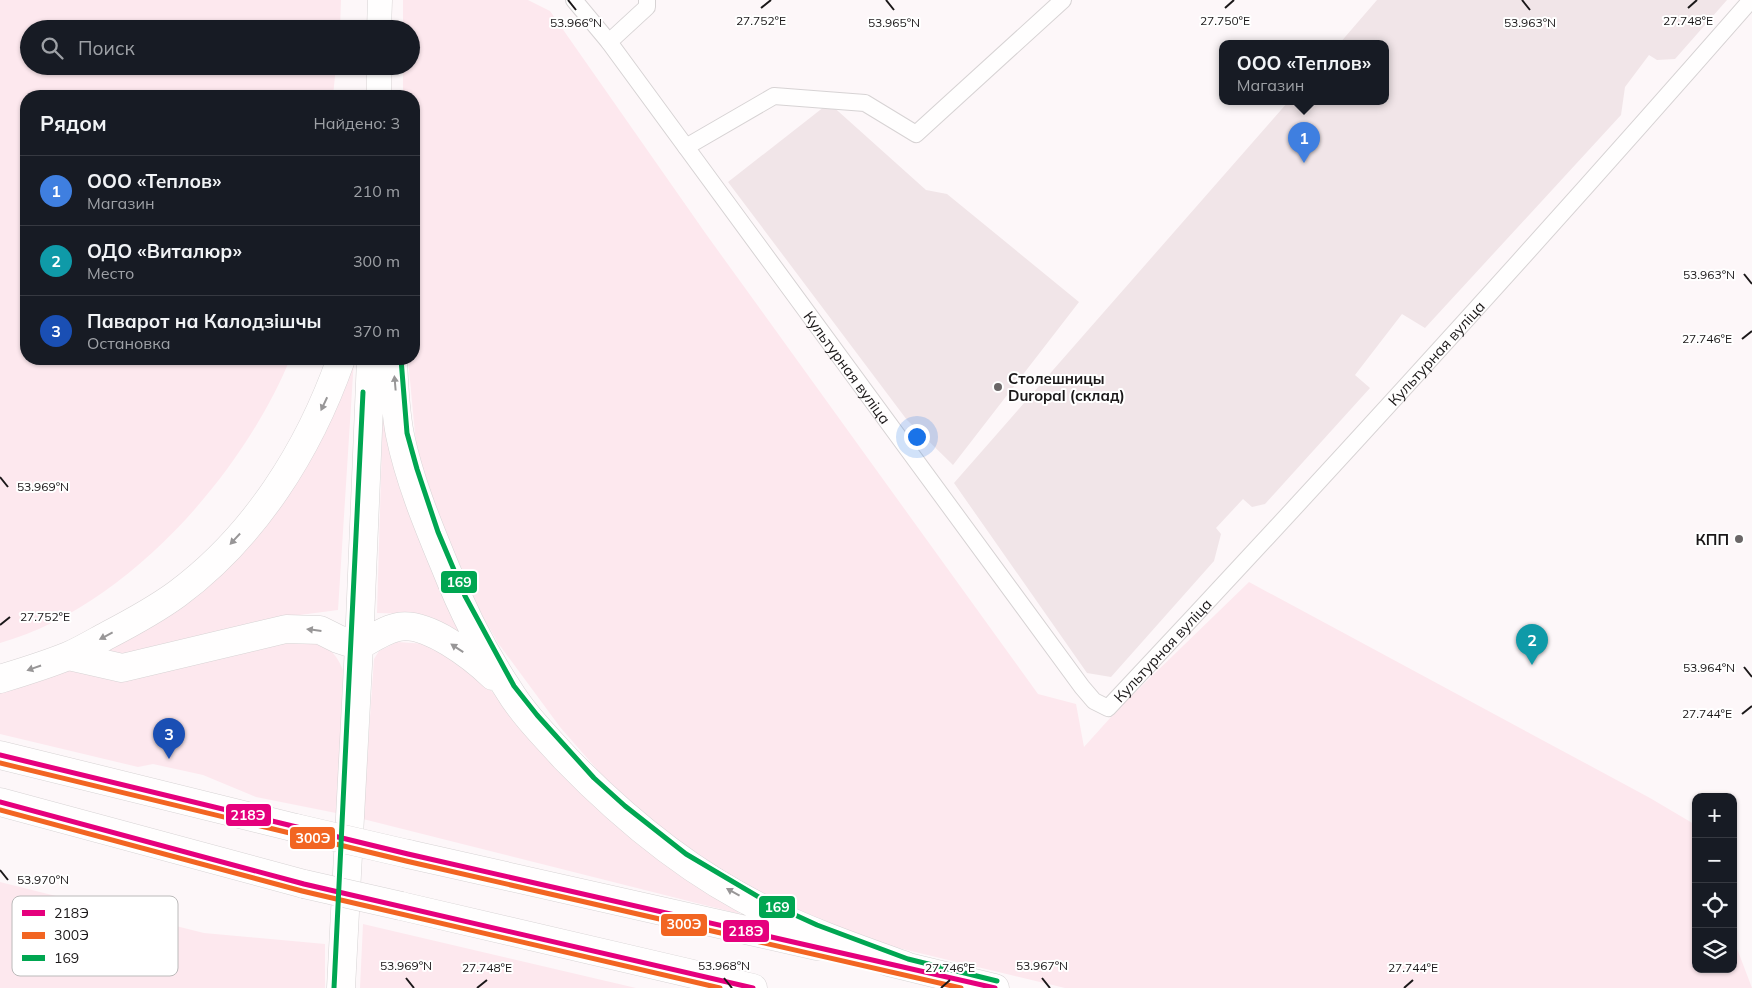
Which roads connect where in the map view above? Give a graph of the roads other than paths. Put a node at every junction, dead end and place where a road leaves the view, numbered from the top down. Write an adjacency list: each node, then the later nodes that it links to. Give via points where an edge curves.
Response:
1 (380, 0): 6 (main road)
2 (574, 0): 7 (street, Культурная вуліца)
3 (648, 0): 7 (street, via 647,8)
4 (1063, 0): 10 (street, via 916,134 865,103 774,96)
5 (1751, 0): 10 (street, Культурная вуліца, via 1265,541 1108,708 1094,701 1082,687)
6 (379, 20)
7 (609, 42): 10 (street, Культурная вуліца)
8 (379, 75): 9 (main road)
9 (379, 90)
10 (686, 148)
11 (339, 365): 15 (highway, one-way to 15, via 308,439 280,484 215,560 177,594)
12 (372, 365): 14 (highway)
13 (394, 365): 17 (highway, one-way to 13, via 458,599 428,526 400,434)
14 (359, 646): 15 (highway, one-way to 15, via 320,630 286,629 122,668); 17 (highway, one-way to 14, via 478,662 419,629 399,626); 21 (highway)
15 (69, 656): 16 (highway, one-way to 16)
16 (0, 680)
17 (508, 690): 20 (highway, one-way to 17, via 814,932 766,910 682,860 620,812 589,783)
18 (0, 755): 20 (highway, bridge, via 296,828)
19 (0, 802): 22 (highway, bridge, via 304,884)
20 (906, 966): 23 (highway)
21 (341, 988)
22 (753, 988)
23 (995, 988)

